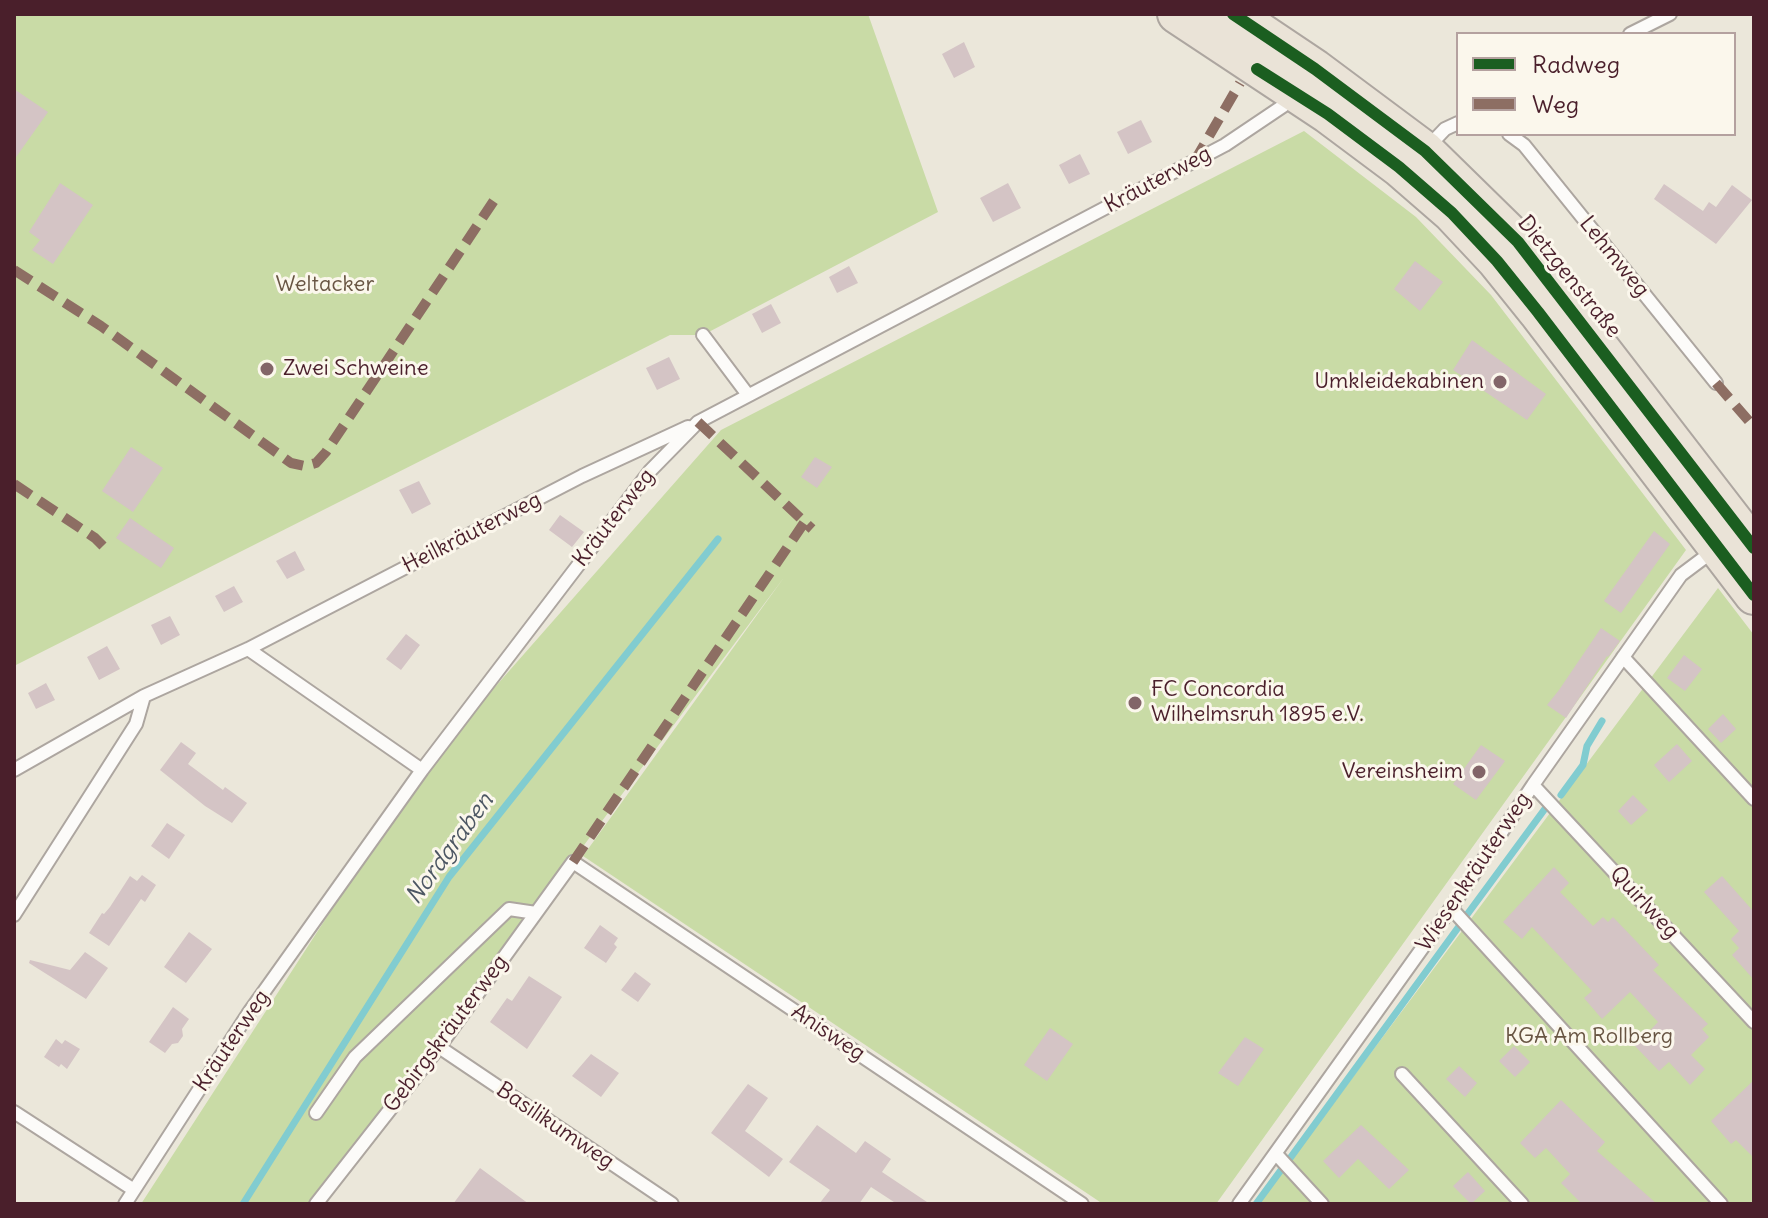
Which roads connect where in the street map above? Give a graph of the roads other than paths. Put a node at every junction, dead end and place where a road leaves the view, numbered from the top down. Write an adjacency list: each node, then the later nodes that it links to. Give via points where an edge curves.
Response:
1 (1177, 14): 3 (main road)
2 (1670, 14): 4 (lane)
3 (1233, 27): 5 (main road)
4 (1634, 32)
5 (1305, 81): 8 (main road, Dietzgenstraße); 11 (lane, Kräuterweg, via 1283,106 1225,145); 13 (main road, Dietzgenstraße, via 1452,213 1497,261)
6 (1456, 124): 8 (lane)
7 (1512, 136): 10 (lane, Lehmweg)
8 (1425, 151): 13 (main road, Dietzgenstraße, via 1549,280)
9 (703, 335): 11 (lane)
10 (1716, 383)
11 (748, 395): 12 (lane, Kräuterweg)
12 (698, 422): 15 (lane, Heilkräuterweg, via 582,476); 19 (lane, Kräuterweg, via 650,471)
13 (1737, 542): 14 (main road, Dietzgenstraße); 16 (lane, Wiesenkräuterweg, via 1681,575)
14 (1754, 595)
15 (248, 649): 17 (lane, Heilkräuterweg); 19 (lane)
16 (1623, 657): 20 (lane, Wiesenkräuterweg); 21 (lane)
17 (144, 696): 18 (lane, Heilkräuterweg); 25 (lane, via 136,724)
18 (14, 770)
19 (422, 770): 32 (lane, Kräuterweg, via 248,1014)
20 (1533, 785): 23 (lane, Wiesenkräuterweg); 26 (lane, Quirlweg)
21 (1754, 799)
22 (573, 862): 24 (lane, Gebirgskräuterweg); 36 (lane, Anisweg)
23 (1451, 908): 31 (lane, Wiesenkräuterweg); 40 (lane)
24 (536, 913): 27 (lane, Gebirgskräuterweg); 30 (lane, via 509,909 355,1057)
25 (14, 915)
26 (1754, 1022)
27 (439, 1047): 34 (lane, Gebirgskräuterweg); 35 (lane, Basilikumweg)
28 (1402, 1074): 39 (lane)
29 (14, 1112): 32 (lane)
30 (316, 1113)
31 (1276, 1154): 37 (lane, Wiesenkräuterweg); 38 (lane)
32 (134, 1190): 33 (lane, Kräuterweg)
33 (125, 1204)
34 (316, 1204)
35 (672, 1204)
36 (1082, 1204)
37 (1239, 1204)
38 (1322, 1204)
39 (1522, 1204)
40 (1721, 1204)

